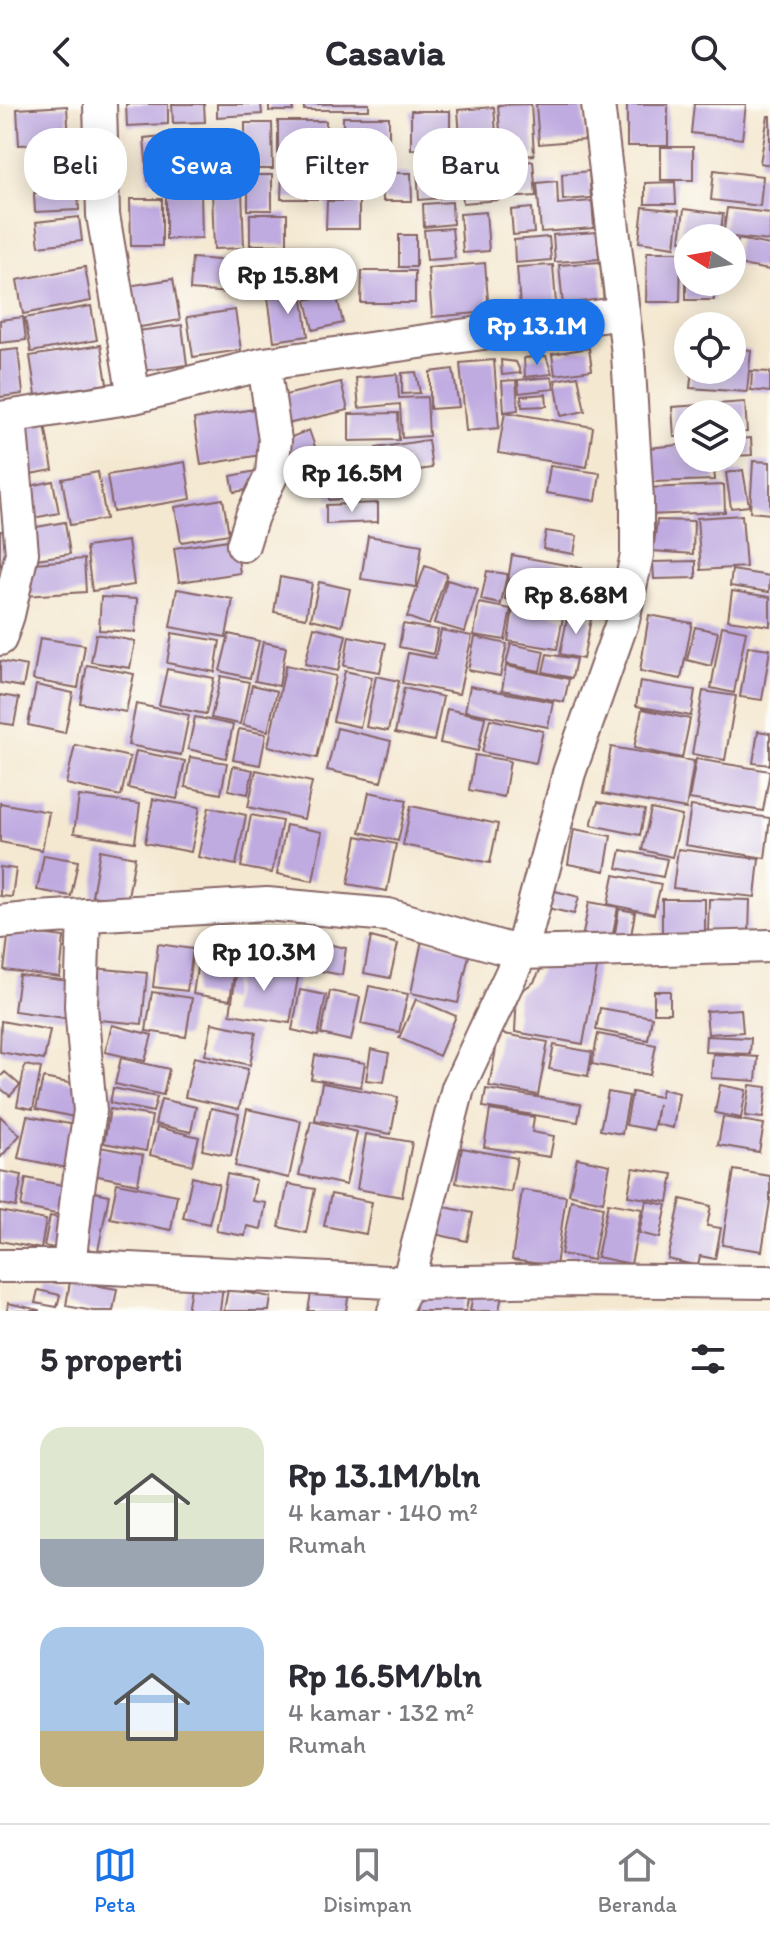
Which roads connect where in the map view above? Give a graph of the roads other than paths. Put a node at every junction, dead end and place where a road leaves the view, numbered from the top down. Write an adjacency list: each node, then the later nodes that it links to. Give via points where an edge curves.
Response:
1 (100, 104): 5 (street, via 103,215)
2 (598, 104): 3 (street)
3 (623, 313): 4 (street); 12 (street, via 637,555 623,620 569,773)
4 (264, 364): 5 (street); 7 (street, via 275,440 272,474)
5 (134, 397): 6 (street)
6 (5, 418): 8 (street, via 22,553)
7 (243, 545)
8 (0, 639)
9 (84, 915): 10 (street); 12 (street, via 267,904 388,915); 14 (street, via 81,1006 90,1111)
10 (0, 922)
11 (770, 946): 12 (street)
12 (521, 953): 16 (street, via 458,1088)
13 (0, 1266): 14 (street)
14 (69, 1266): 16 (street)
15 (770, 1282): 16 (street, via 567,1280)
16 (401, 1297)

